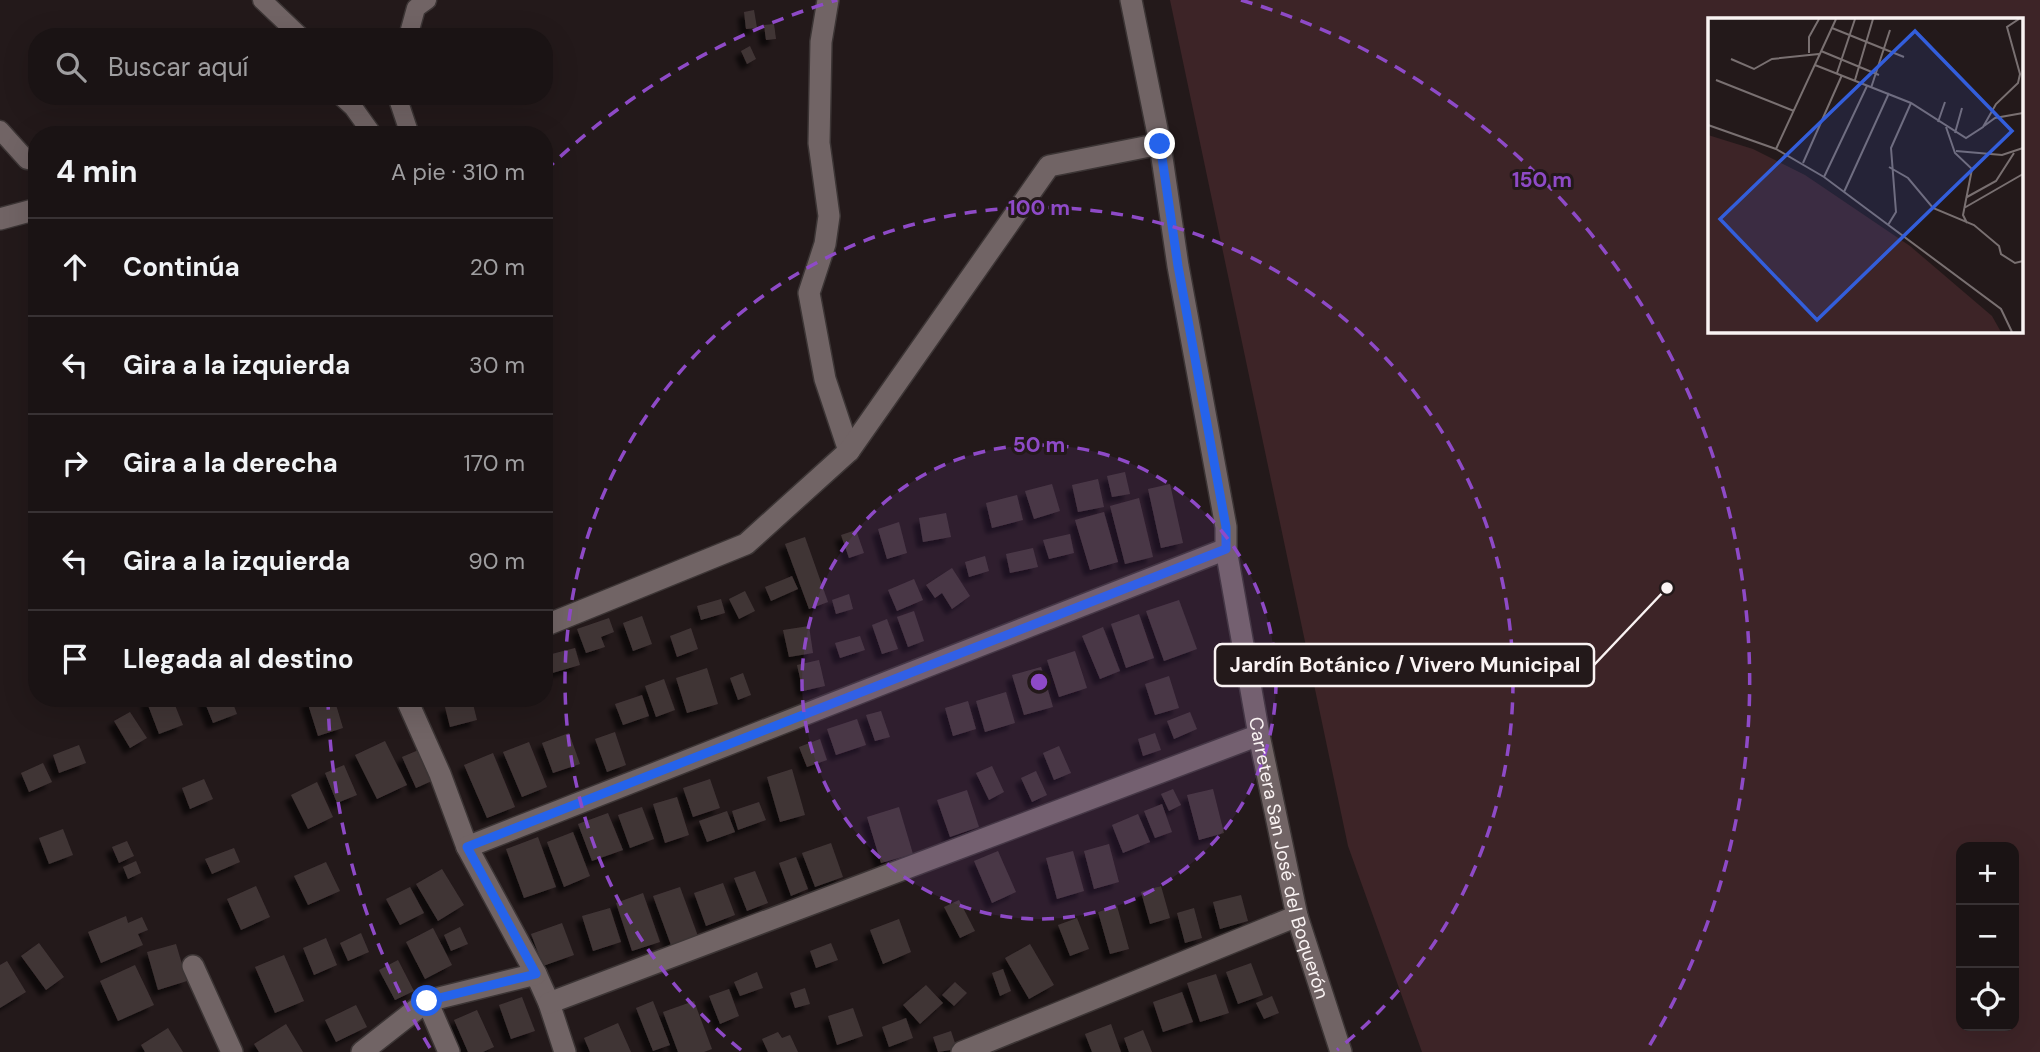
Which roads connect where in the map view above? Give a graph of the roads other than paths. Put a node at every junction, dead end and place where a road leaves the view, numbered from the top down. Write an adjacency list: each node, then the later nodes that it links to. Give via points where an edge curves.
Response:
1 (262, 0): 5 (lane)
2 (427, 0): 6 (lane, via 416,8)
3 (828, 0): 16 (street, via 821,41 819,144 829,216 809,293 825,379)
4 (1131, 0): 12 (street, Carretera San José del Boquerón)
5 (292, 28)
6 (410, 28)
7 (350, 105): 9 (lane)
8 (400, 105): 10 (lane)
9 (366, 126)
10 (407, 126)
11 (0, 130): 13 (lane)
12 (1160, 144): 16 (street, via 1049,166); 17 (street, Carretera San José del Boquerón, via 1226,527)
13 (28, 160)
14 (28, 211): 15 (street)
15 (0, 219)
16 (849, 451): 18 (street, via 746,544)
17 (1226, 549): 20 (street, Carretera San José del Boquerón); 21 (street)
18 (553, 622)
19 (410, 707): 21 (street)
20 (1259, 735): 22 (street, Carretera San José del Boquerón); 26 (street)
21 (467, 847): 24 (street)
22 (1297, 916): 31 (street); 32 (street, Carretera San José del Boquerón)
23 (192, 966): 27 (street)
24 (536, 974): 25 (street); 26 (street)
25 (427, 1001): 28 (street); 29 (street)
26 (549, 1003): 30 (street)
27 (232, 1052)
28 (362, 1052)
29 (449, 1052)
30 (565, 1052)
31 (962, 1052)
32 (1341, 1052)

